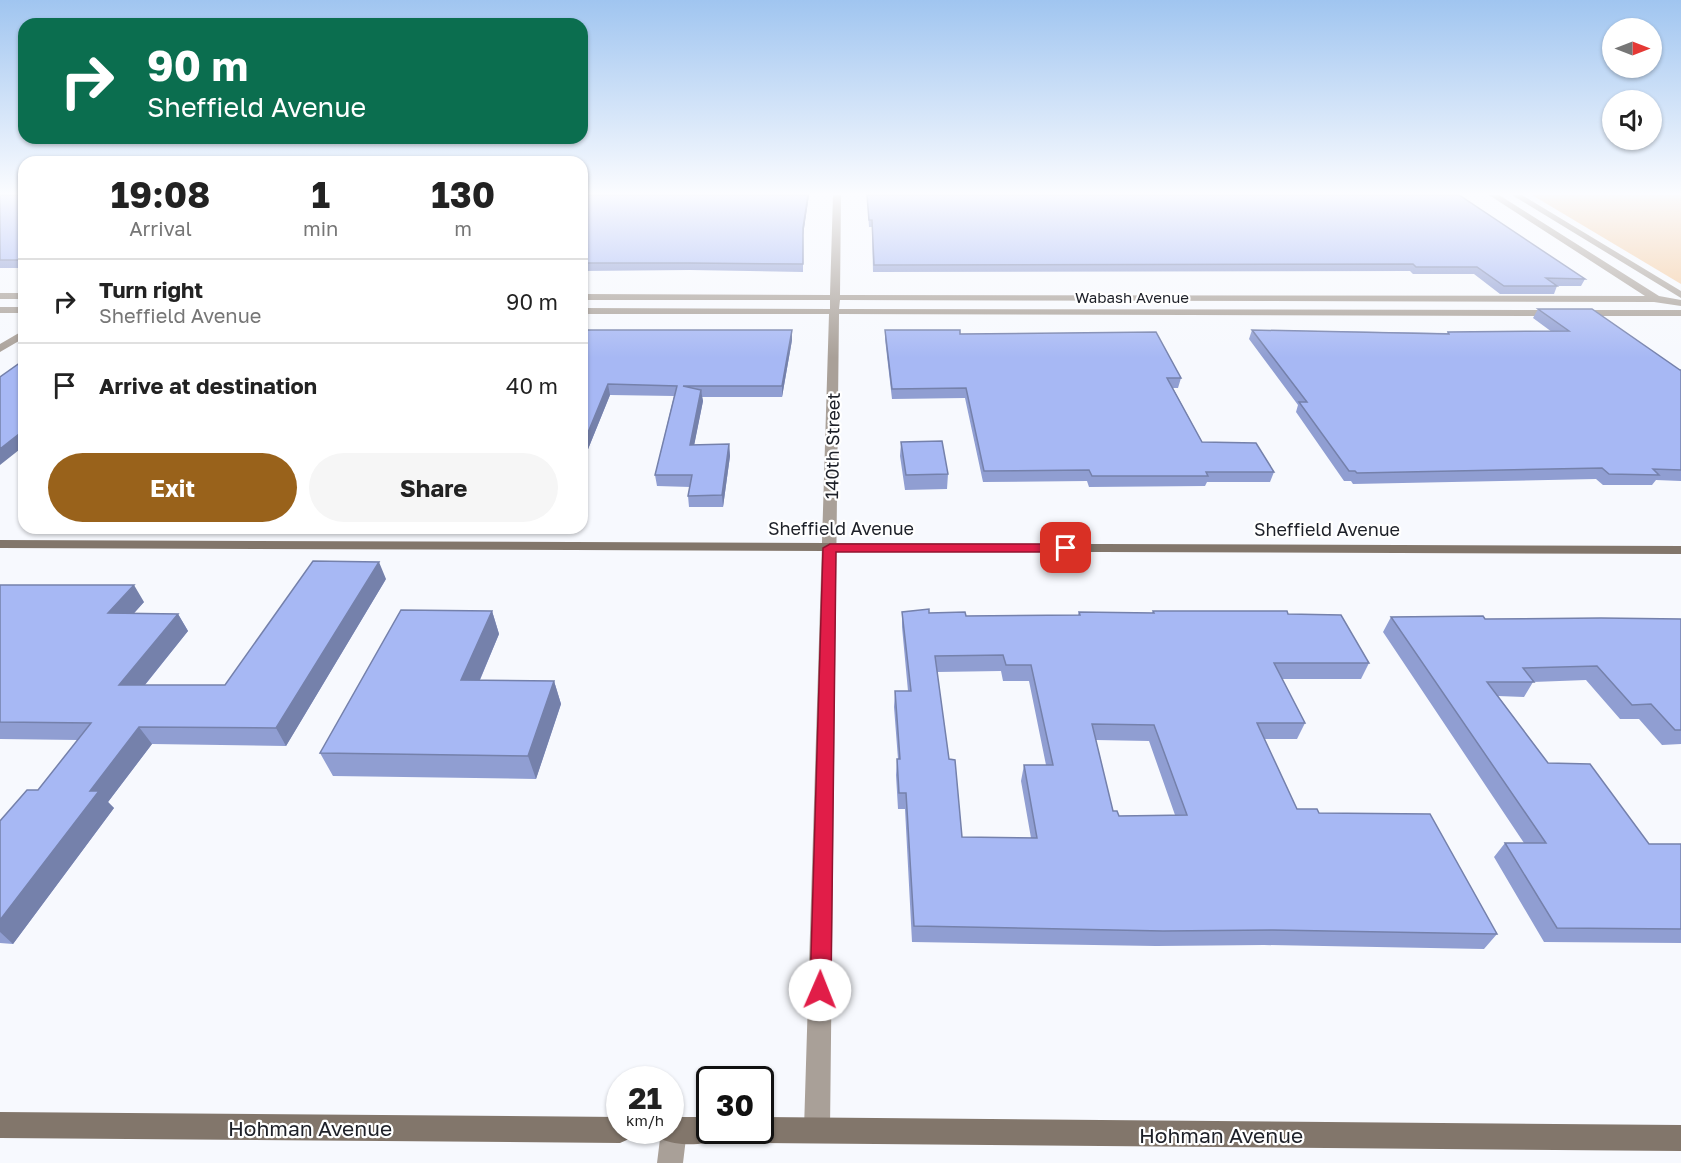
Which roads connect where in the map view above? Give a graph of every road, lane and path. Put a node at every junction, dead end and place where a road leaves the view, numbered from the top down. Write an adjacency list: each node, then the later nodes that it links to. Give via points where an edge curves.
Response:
1 (836, 249): 9 (street, 140th Street)
2 (1579, 249): 8 (street)
3 (1606, 249): 4 (street)
4 (1681, 295)
5 (0, 296): 6 (street)
6 (18, 296)
7 (588, 297): 9 (street, Wabash Avenue)
8 (1658, 299): 9 (street, Wabash Avenue); 13 (street, Wabash Avenue)
9 (835, 305): 12 (street, Wabash Avenue); 13 (street, Wabash Avenue); 17 (street, 140th Street)
10 (0, 310): 11 (street)
11 (18, 310)
12 (588, 311)
13 (1681, 311)
14 (18, 337): 15 (street)
15 (0, 349)
16 (0, 544): 17 (street, Sheffield Avenue)
17 (830, 548): 18 (street, Sheffield Avenue); 20 (street, 140th Street)
18 (1681, 550)
19 (0, 1125): 21 (street, Hohman Avenue)
20 (817, 1129): 22 (street, Hohman Avenue); 23 (street, Hohman Avenue)
21 (606, 1130)
22 (774, 1130)
23 (1681, 1138)
24 (671, 1144): 25 (street)
25 (670, 1163)

